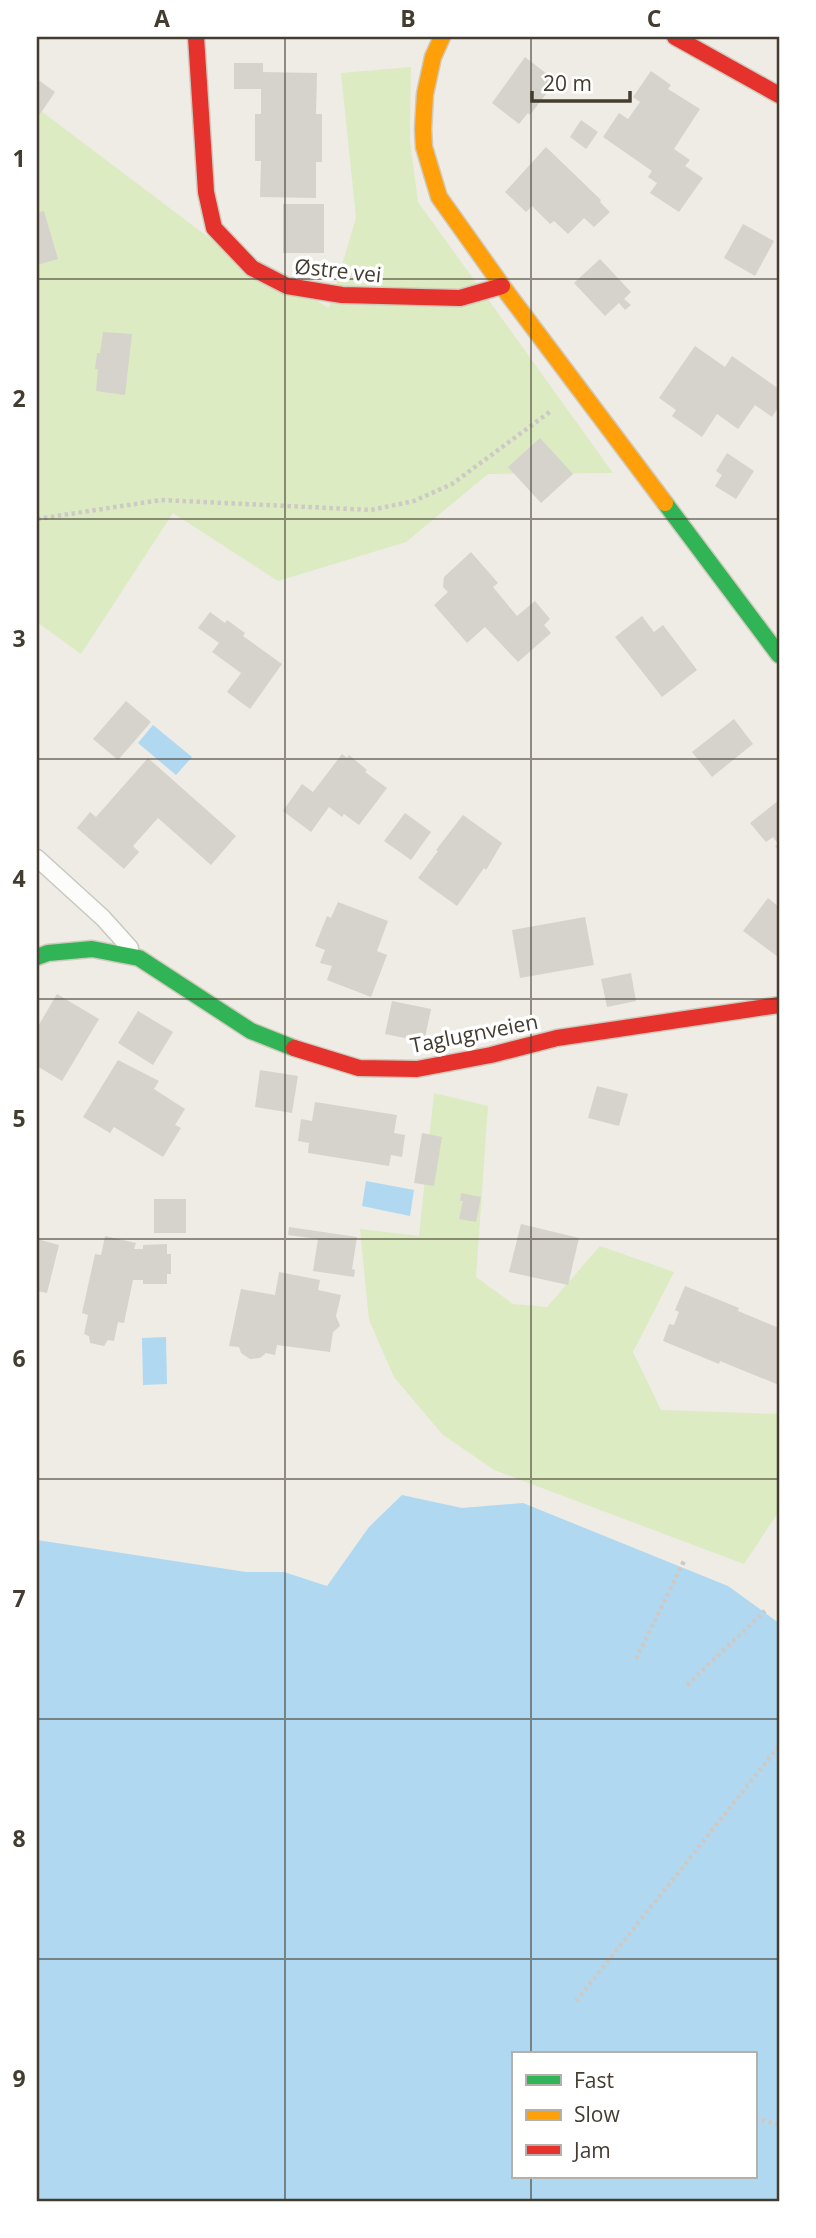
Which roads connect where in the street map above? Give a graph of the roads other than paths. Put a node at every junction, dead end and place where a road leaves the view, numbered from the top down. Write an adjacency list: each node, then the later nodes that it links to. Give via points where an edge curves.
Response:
1 (196, 37): 5 (street, Østre vei, via 206,192 214,228 251,268 287,286 342,295 460,298)
2 (442, 37): 5 (street, via 425,94 424,147 439,197)
3 (675, 37): 4 (street)
4 (779, 94)
5 (502, 286): 6 (street)
6 (779, 654)
7 (37, 858): 9 (lane)
8 (37, 957): 9 (street, Taglugnveien, via 92,949)
9 (139, 958): 10 (street, Taglugnveien, via 251,1031 359,1068 417,1069 557,1038)
10 (779, 1005)

